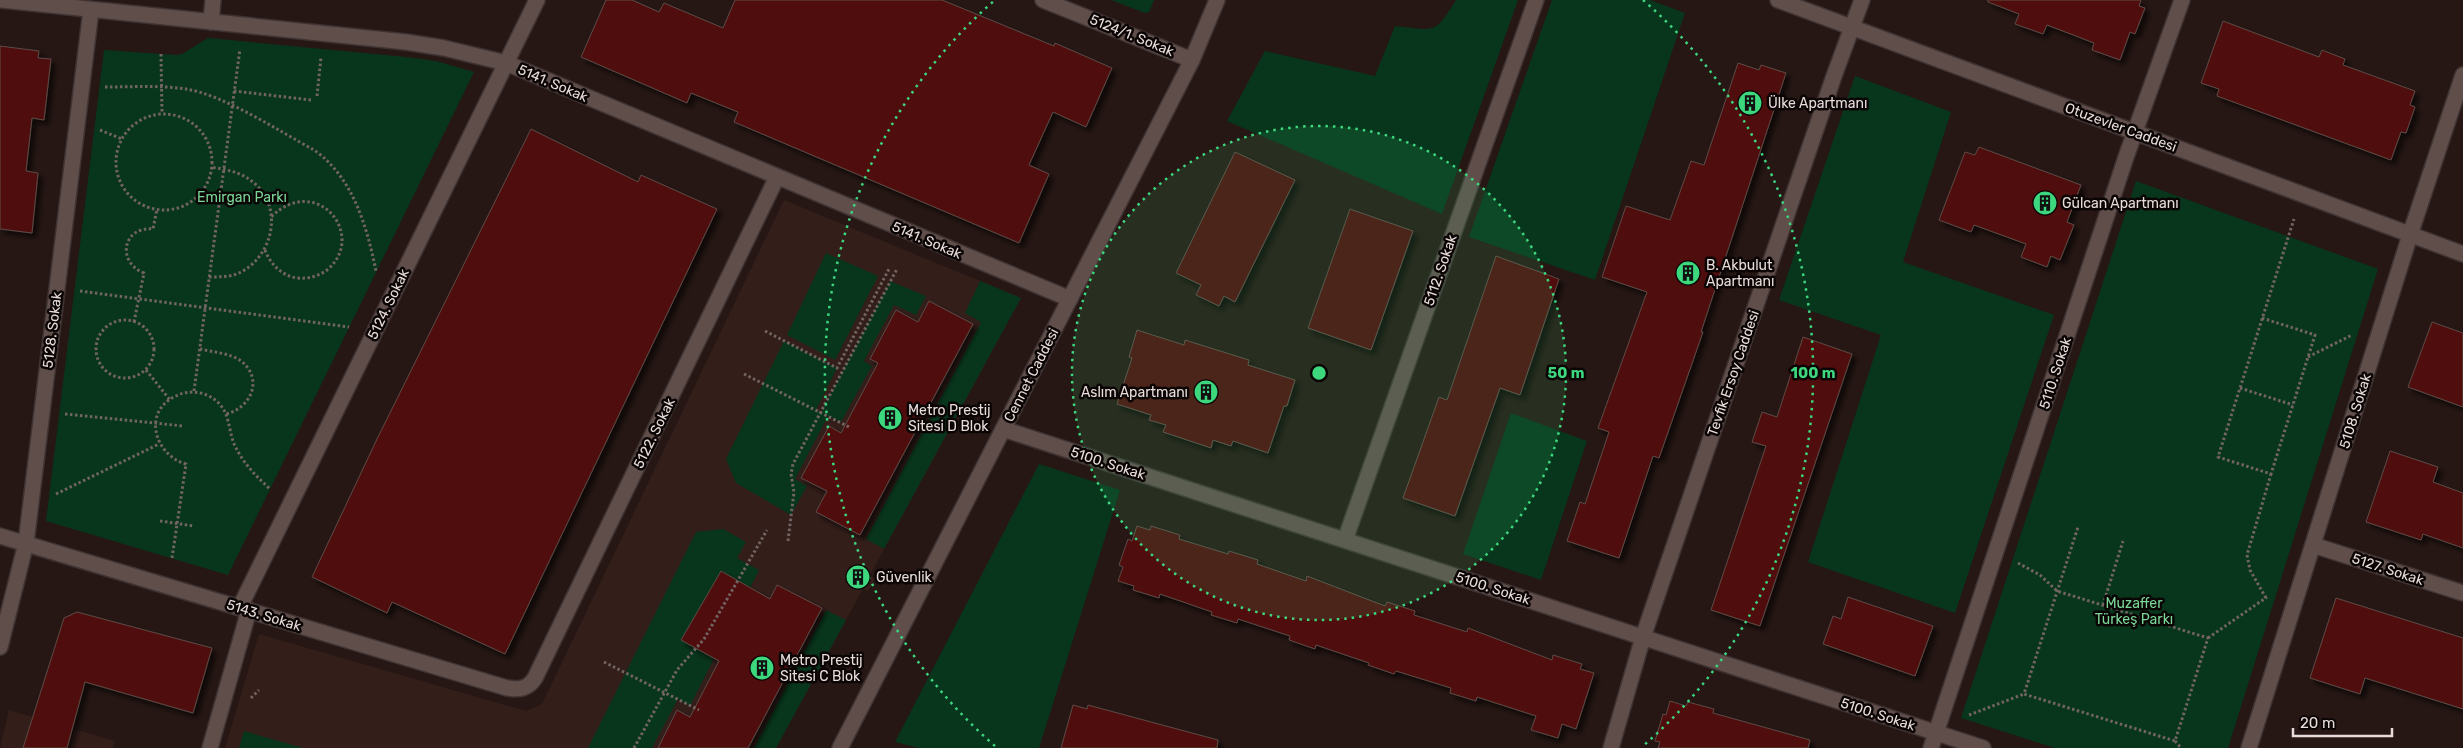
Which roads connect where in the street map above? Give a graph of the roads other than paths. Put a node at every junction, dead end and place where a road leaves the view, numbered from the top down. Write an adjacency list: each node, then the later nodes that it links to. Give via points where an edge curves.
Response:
1 (2, 0): 10 (street, 5141. Sokak)
2 (213, 0): 11 (street)
3 (537, 0): 14 (street, 5124. Sokak)
4 (1043, 0): 13 (street, 5124/1. Sokak)
5 (1217, 0): 13 (street, Cennet Caddesi)
6 (1536, 0): 23 (street, 5112. Sokak)
7 (1778, 0): 12 (street, Otuzevler Caddesi)
8 (1862, 0): 12 (street, Tevfik Ersoy Caddesi)
9 (2182, 0): 16 (street, 5110. Sokak)
10 (91, 10): 11 (street, 5141. Sokak); 24 (street, 5128. Sokak)
11 (211, 22): 14 (street, 5141. Sokak, via 406,42)
12 (1852, 27): 16 (street, Otuzevler Caddesi); 28 (street, Tevfik Ersoy Caddesi)
13 (1192, 60): 20 (street, Cennet Caddesi)
14 (506, 63): 17 (street, 5141. Sokak); 27 (street, 5124. Sokak)
15 (2463, 75): 18 (street, 5108. Sokak)
16 (2135, 132): 18 (street, Otuzevler Caddesi); 31 (street, 5110. Sokak)
17 (777, 177): 20 (street, 5141. Sokak); 30 (street, 5122. Sokak, via 535,678)
18 (2410, 235): 19 (street, Otuzevler Caddesi); 25 (street, 5108. Sokak)
19 (2463, 254)
20 (1070, 300): 21 (street, Cennet Caddesi)
21 (1003, 429): 23 (street, 5100. Sokak); 32 (street, Cennet Caddesi)
22 (0, 536): 24 (street, 5143. Sokak)
23 (1345, 540): 28 (street, 5100. Sokak)
24 (26, 543): 27 (street, 5143. Sokak); 29 (street, 5128. Sokak)
25 (2313, 545): 26 (street, 5127. Sokak); 37 (street, 5108. Sokak)
26 (2463, 593)
27 (244, 609): 30 (street, 5143. Sokak, via 507,688); 33 (street, 5124. Sokak)
28 (1643, 637): 31 (street, 5100. Sokak); 34 (street, Tevfik Ersoy Caddesi)
29 (0, 647)
30 (527, 687)
31 (1936, 733): 35 (street, 5110. Sokak); 36 (street, 5100. Sokak)
32 (843, 747)
33 (210, 748)
34 (1611, 748)
35 (1932, 748)
36 (1983, 748)
37 (2250, 748)

